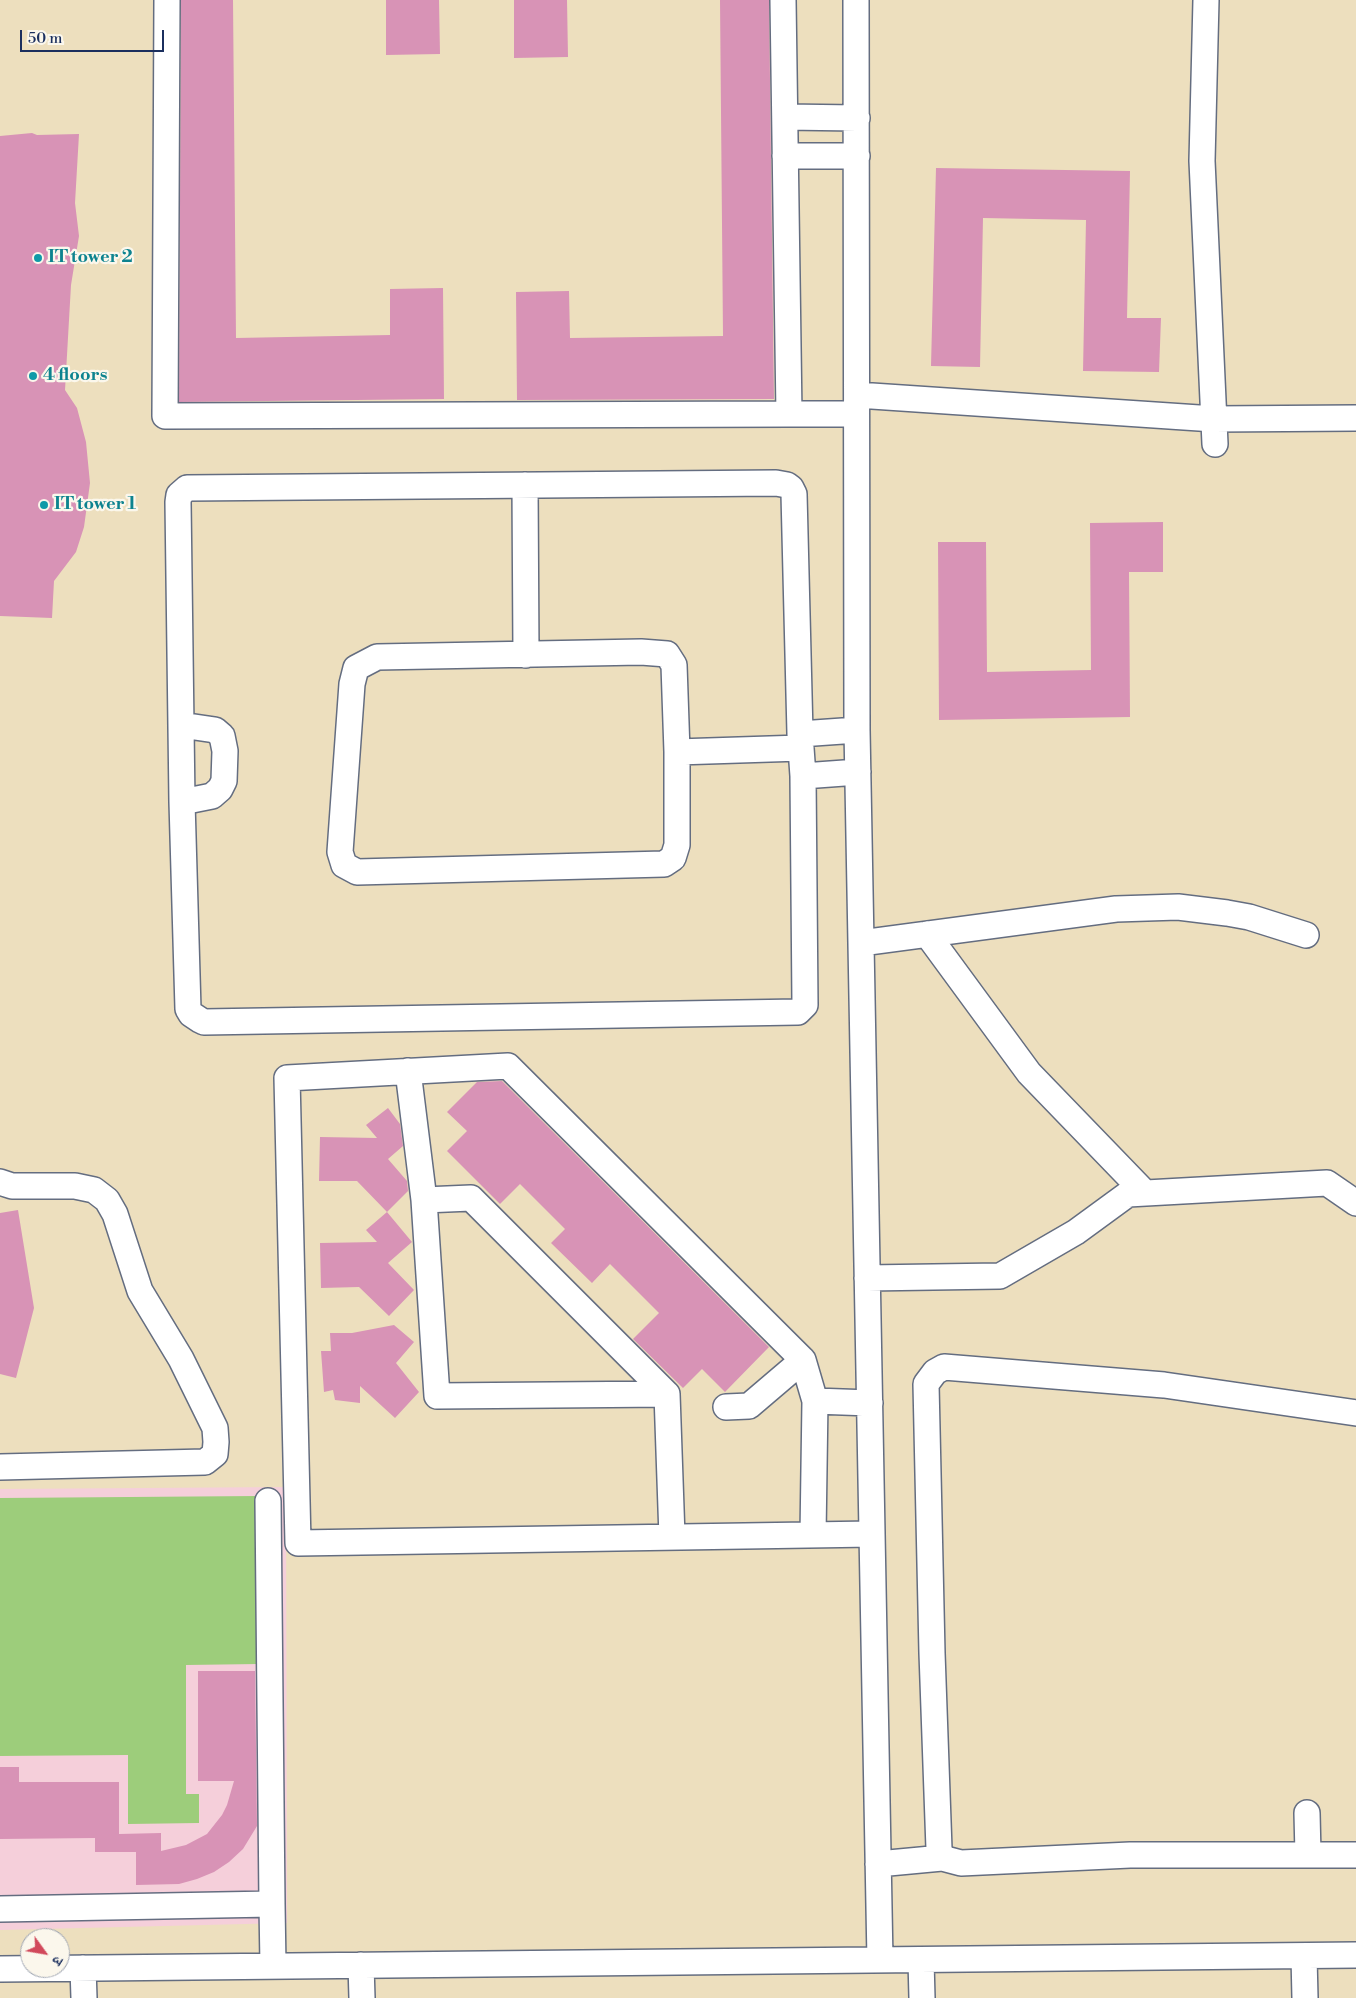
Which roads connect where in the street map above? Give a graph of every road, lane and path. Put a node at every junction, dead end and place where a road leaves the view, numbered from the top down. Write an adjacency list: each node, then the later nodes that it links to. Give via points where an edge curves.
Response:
1 (167, 0): 10 (street, via 165,416)
2 (783, 0): 5 (street)
3 (856, 0): 6 (street)
4 (1206, 0): 12 (street, via 1202,161)
5 (785, 117): 6 (street); 7 (street)
6 (856, 118): 8 (street)
7 (785, 156): 8 (street); 10 (street)
8 (857, 156): 9 (street)
9 (856, 405): 10 (street); 12 (street); 16 (street)
10 (789, 414)
11 (1356, 418): 12 (street)
12 (1214, 432)
13 (526, 485): 14 (street); 15 (street, via 185,489 178,502); 17 (street, via 776,483 791,488 794,494)
14 (526, 655): 18 (street, via 667,654 674,664); 18 (street, via 377,657 356,668 352,684 340,842 344,865 358,872 664,864 674,858 677,845)
15 (181, 725): 21 (street); 21 (street, via 215,730 222,736 225,751 224,781 220,789 212,796)
16 (857, 730): 17 (street); 19 (street)
17 (806, 738): 18 (street); 20 (street)
18 (677, 752)
19 (858, 772): 20 (street); 24 (street)
20 (803, 776): 21 (street, via 805,1005 798,1012 200,1020 188,1009)
21 (182, 802)
22 (927, 934): 23 (street, via 1116,909 1178,907 1242,916); 24 (street); 27 (street, via 1029,1073)
23 (1306, 935)
24 (861, 943): 30 (street)
25 (408, 1071): 28 (street); 31 (street, via 508,1066); 41 (street, via 287,1078 298,1542)
26 (0, 1182): 37 (street, via 12,1186 75,1186 94,1190 107,1200 115,1214 140,1291 181,1359 215,1428 216,1442 215,1454 205,1462)
27 (1145, 1193): 29 (street, via 1327,1183); 30 (street, via 1128,1194 1076,1232 1000,1276)
28 (424, 1200): 32 (street, via 471,1198); 32 (street, via 437,1396)
29 (1356, 1203)
30 (867, 1278): 34 (street)
31 (803, 1360): 33 (street); 35 (street, via 749,1406)
32 (667, 1394): 41 (street)
33 (815, 1401): 34 (street); 40 (street)
34 (870, 1403): 39 (street)
35 (726, 1406)
36 (1356, 1413): 45 (street, via 1164,1385 944,1368 935,1372 926,1384 934,1712 939,1849)
37 (0, 1467)
38 (268, 1501): 47 (street)
39 (872, 1534): 40 (street); 46 (street)
40 (814, 1535): 41 (street)
41 (672, 1537)
42 (1307, 1813): 43 (street)
43 (1308, 1855): 44 (street); 45 (street, via 1130,1855 961,1863)
44 (1356, 1855)
45 (942, 1858): 46 (street)
46 (878, 1864): 51 (street)
47 (272, 1904): 48 (street); 53 (street)
48 (0, 1909)
49 (1356, 1955): 50 (street)
50 (1304, 1956): 52 (street); 60 (street)
51 (880, 1960): 52 (street); 54 (street)
52 (921, 1960): 59 (street)
53 (273, 1966): 54 (street); 55 (street)
54 (361, 1966): 58 (street)
55 (83, 1968): 56 (street); 57 (street)
56 (0, 1969)
57 (84, 1998)
58 (362, 1998)
59 (922, 1998)
60 (1305, 1998)

